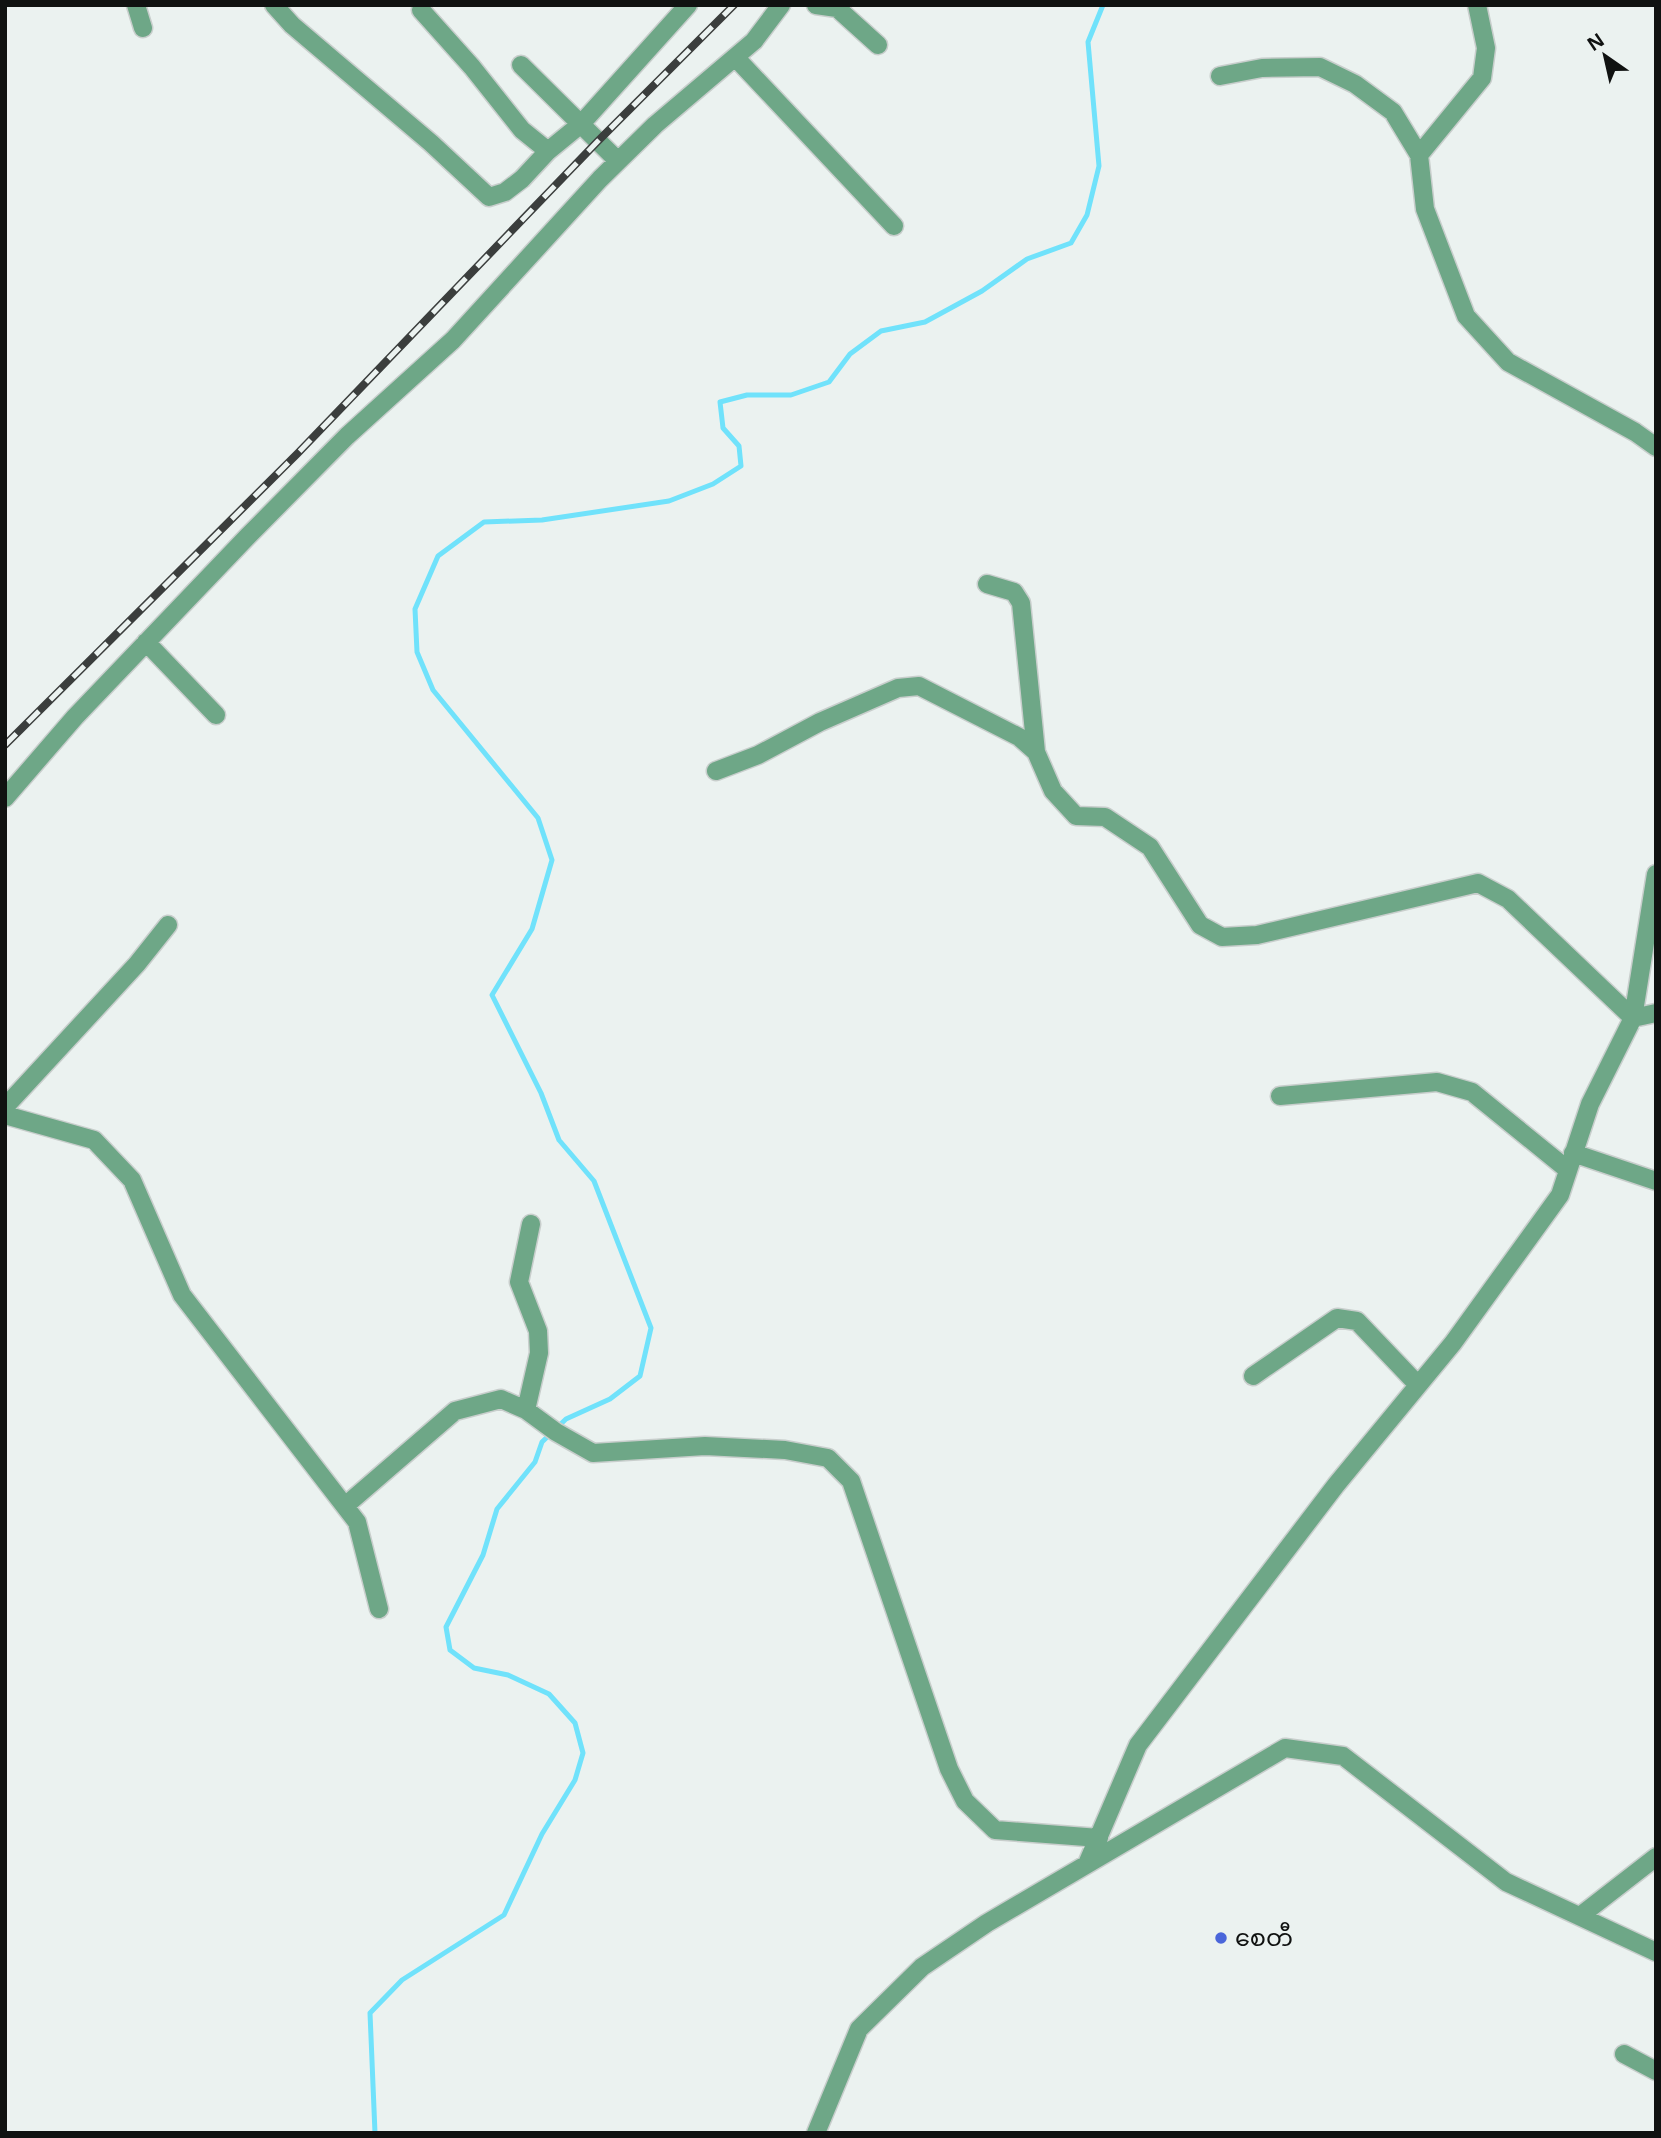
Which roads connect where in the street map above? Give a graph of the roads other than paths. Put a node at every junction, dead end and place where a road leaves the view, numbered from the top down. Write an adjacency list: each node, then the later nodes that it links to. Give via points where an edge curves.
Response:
1 (135, 5): 8 (street)
2 (274, 5): 14 (street, via 489,197 522,179)
3 (688, 5): 13 (street)
4 (781, 5): 10 (street)
5 (816, 5): 9 (street, via 837,8)
6 (1477, 5): 15 (street, via 1486,48 1482,78)
7 (421, 10): 14 (street, via 522,131)
8 (144, 28)
9 (878, 45)
10 (736, 58): 16 (street); 17 (street)
11 (522, 65): 13 (street)
12 (1220, 76): 15 (street, via 1262,68 1320,66 1393,112)
13 (582, 124): 14 (street); 16 (street)
14 (548, 150)
15 (1419, 155): 18 (street, via 1425,209 1466,316 1508,362)
16 (618, 161): 20 (street, via 453,340 347,436)
17 (894, 226)
18 (1656, 447)
19 (987, 584): 22 (street, via 1014,592 1021,603)
20 (146, 642): 21 (street); 24 (street)
21 (216, 715)
22 (1036, 752): 23 (street, via 1019,737 919,686 898,688); 29 (street, via 1053,791 1076,816 1105,817 1150,847 1200,925 1222,937 1256,935 1478,883 1508,899)
23 (716, 771)
24 (5, 798)
25 (1656, 874): 26 (street)
26 (1653, 907): 29 (street)
27 (168, 925): 31 (street)
28 (1656, 1013): 29 (street)
29 (1633, 1018): 33 (street, via 1590,1104)
30 (1280, 1096): 33 (street, via 1437,1082 1472,1092)
31 (5, 1107)
32 (5, 1115): 39 (street, via 94,1140 132,1180 182,1296)
33 (1571, 1161): 34 (street); 37 (street, via 1560,1195)
34 (1656, 1181)
35 (531, 1224): 38 (street, via 519,1282 538,1331 539,1353)
36 (1253, 1376): 37 (street, via 1329,1322 1346,1318 1357,1321)
37 (1418, 1385): 41 (street, via 1138,1745)
38 (526, 1410): 39 (street, via 501,1399 455,1411); 41 (street, via 593,1453 705,1446 785,1450 828,1458 851,1481 949,1769 965,1801 995,1830)
39 (345, 1506): 40 (street, via 357,1521)
40 (379, 1609)
41 (1098, 1838): 43 (street)
42 (1656, 1857): 44 (street)
43 (1087, 1864): 44 (street, via 1285,1748 1343,1756 1506,1882); 48 (street, via 922,1967 859,2029)
44 (1580, 1916): 45 (street)
45 (1656, 1952)
46 (1624, 2054): 47 (street)
47 (1656, 2071)
48 (816, 2133)

